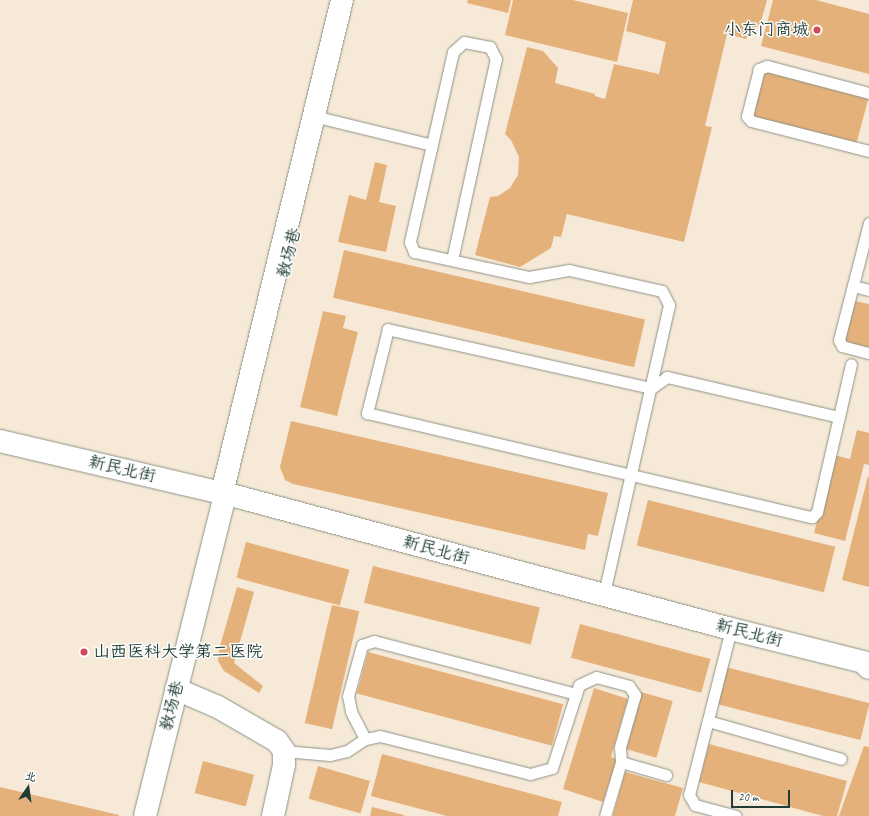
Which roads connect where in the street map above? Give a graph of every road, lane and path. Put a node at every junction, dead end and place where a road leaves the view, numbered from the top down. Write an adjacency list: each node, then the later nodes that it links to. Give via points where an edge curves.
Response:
1 (342, 0): 4 (street, 教场巷)
2 (351, 0): 4 (street, 教场巷)
3 (869, 93): 6 (lane, via 767,66 759,69 747,116 751,121)
4 (318, 117): 5 (lane); 19 (street, 教场巷)
5 (432, 144): 9 (lane, via 410,242 414,252); 9 (lane, via 453,52 464,42 490,47 496,59)
6 (869, 151)
7 (869, 223): 8 (lane)
8 (866, 250): 10 (lane)
9 (452, 260): 14 (lane, via 529,276 569,270 662,291 669,305)
10 (853, 286): 11 (lane); 12 (lane, via 839,340 842,346)
11 (869, 290)
12 (869, 353)
13 (851, 364): 15 (lane)
14 (651, 388): 15 (lane, via 667,377); 18 (lane); 18 (lane, via 388,329 367,413)
15 (839, 417): 18 (lane, via 817,512 812,517)
16 (0, 441): 19 (street, 新民北街)
17 (0, 451): 19 (street, 新民北街)
18 (632, 475): 20 (lane)
19 (225, 497): 20 (street, 新民北街); 23 (street, 教场巷)
20 (603, 599): 21 (street, 新民北街)
21 (730, 632): 22 (street, 新民北街, via 860,671); 25 (lane)
22 (869, 669)
23 (176, 689): 27 (street, via 218,707 277,741); 32 (street, 教场巷)
24 (576, 694): 26 (lane, via 552,768 530,774 380,736); 26 (lane, via 374,641 362,645 348,696 351,711); 29 (lane, via 579,685 596,677 629,686 635,695 620,747)
25 (708, 721): 28 (lane); 34 (lane, via 689,795 695,805)
26 (366, 739): 27 (lane, via 347,751 330,755)
27 (284, 752): 31 (street)
28 (841, 759)
29 (621, 762): 30 (lane); 33 (lane)
30 (666, 776)
31 (276, 815)
32 (146, 816)
33 (605, 816)
34 (736, 816)

